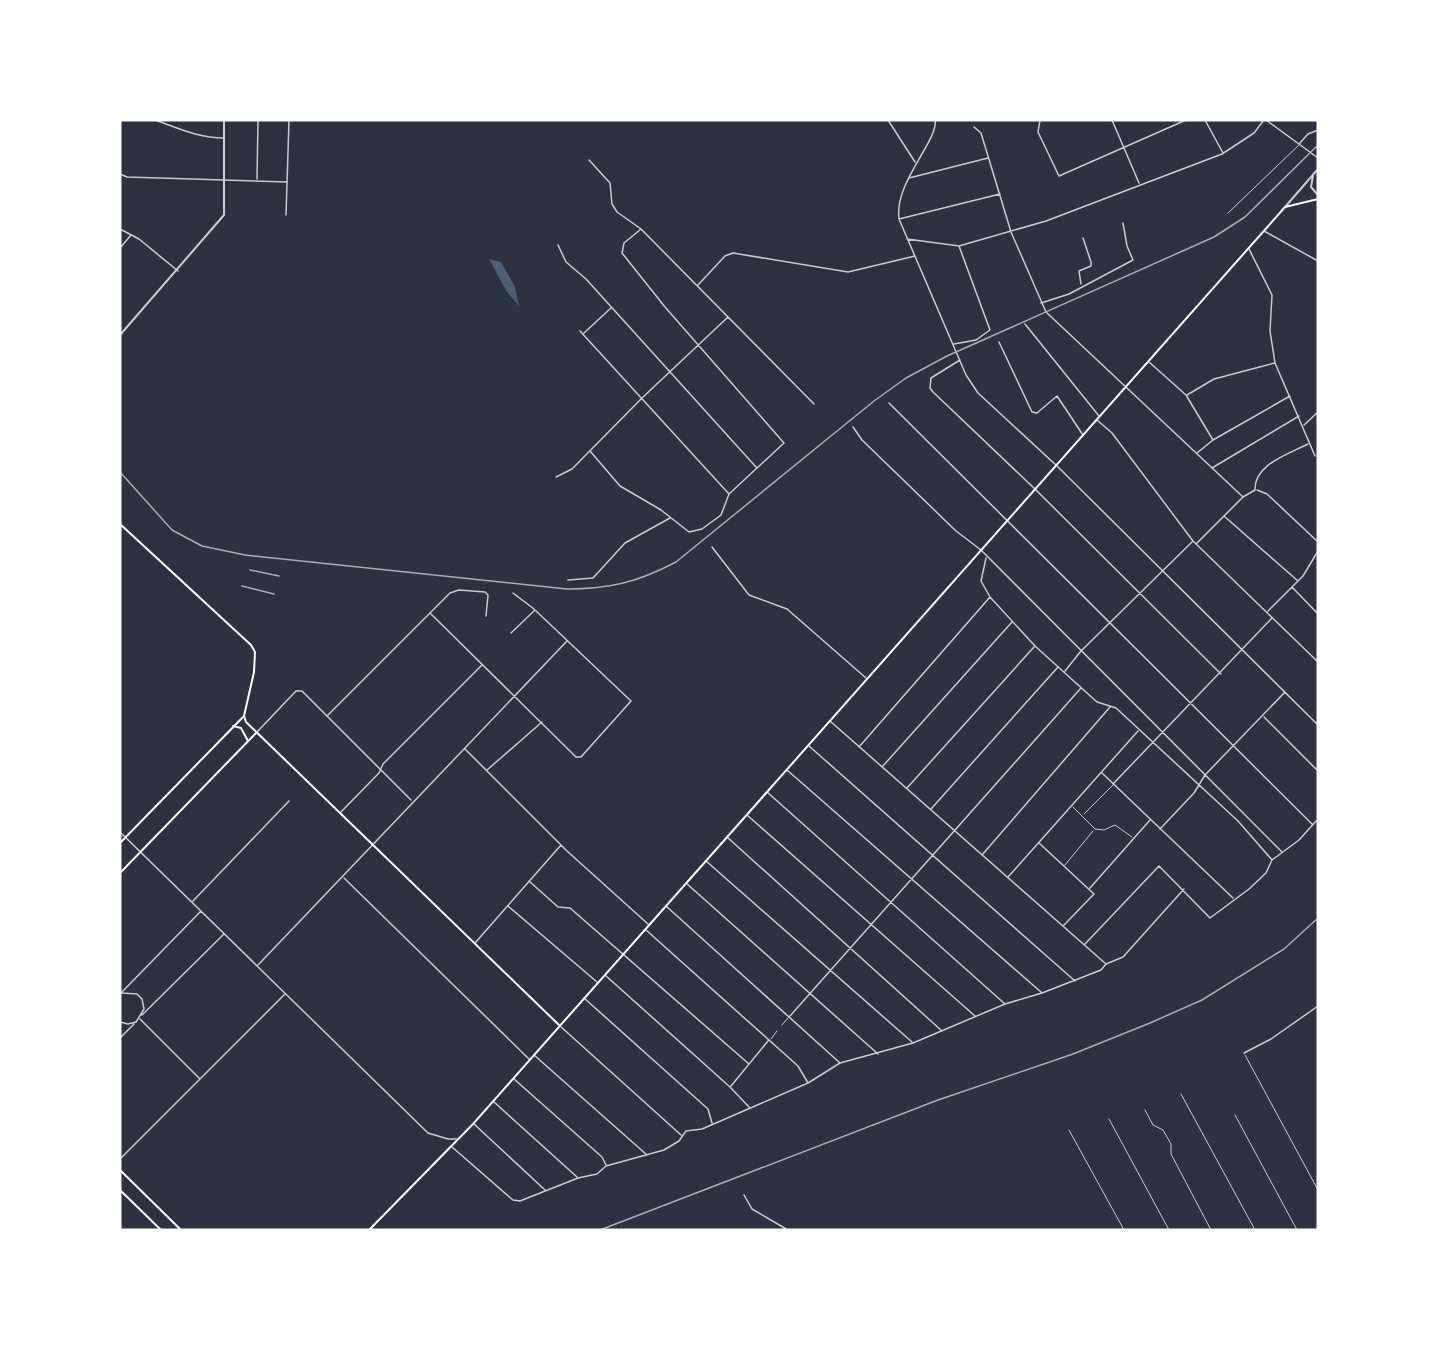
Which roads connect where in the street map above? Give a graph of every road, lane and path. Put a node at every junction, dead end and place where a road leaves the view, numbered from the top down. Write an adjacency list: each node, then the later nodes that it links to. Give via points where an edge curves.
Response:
1 (155, 120): 14 (street, via 208,138)
2 (224, 120): 14 (street)
3 (258, 120): 27 (street)
4 (290, 120): 28 (street)
5 (888, 120): 21 (street)
6 (935, 120): 21 (street, via 934,130)
7 (1040, 120): 16 (street, via 1038,132 1059,176)
8 (1112, 120): 16 (street)
9 (1186, 120): 16 (street)
10 (1205, 120): 17 (street)
11 (1265, 120): 15 (street); 17 (street, via 1254,133)
12 (974, 127): 18 (street, via 981,133)
13 (1318, 130): 15 (street)
14 (225, 138): 26 (street)
15 (1300, 144): 19 (street); 33 (lane)
16 (1123, 149): 29 (street)
17 (1223, 153): 29 (street)
18 (989, 157): 25 (street); 30 (street)
19 (1318, 159)
20 (589, 160): 38 (street, via 610,183 614,207)
21 (915, 162): 25 (street)
22 (1318, 169): 23 (street)
23 (1314, 173): 31 (street, via 1311,187); 32 (street)
24 (120, 174): 26 (street)
25 (907, 178): 35 (street, via 897,206)
26 (224, 180): 27 (street); 50 (street, via 224,215)
27 (257, 181): 28 (street)
28 (287, 182): 34 (street)
29 (1139, 184): 40 (street)
30 (1001, 194): 35 (street); 40 (street)
31 (1318, 197): 32 (main road)
32 (1285, 207): 39 (main road)
33 (1228, 213)
34 (286, 215)
35 (899, 219): 43 (street)
36 (1123, 223): 51 (street, via 1133,260)
37 (120, 229): 41 (street)
38 (641, 229): 52 (street); 62 (street, via 624,243 622,253)
39 (1264, 231): 47 (main road); 49 (street)
40 (1011, 232): 45 (street); 53 (street)
41 (132, 235): 46 (street); 50 (street)
42 (1083, 238): 51 (street, via 1091,266 1079,271)
43 (907, 239): 45 (street); 48 (street)
44 (558, 245): 54 (street, via 566,262)
45 (959, 246): 61 (street, via 990,330 976,340)
46 (120, 248)
47 (1249, 248): 64 (main road); 65 (street, via 1272,296 1269,332)
48 (915, 256): 52 (street, via 848,272 733,253 725,256); 61 (street)
49 (1318, 261)
50 (178, 271): 59 (street)
51 (1081, 285): 53 (street, via 1069,294)
52 (697, 286): 55 (street)
53 (1040, 304): 67 (street)
54 (611, 308): 58 (street); 66 (street)
55 (728, 317): 62 (street); 72 (street)
56 (1025, 324): 75 (street)
57 (580, 331): 58 (street)
58 (583, 334): 70 (street)
59 (120, 335)
60 (999, 342): 78 (street, via 1032,412 1037,413 1057,396)
61 (954, 344): 63 (street)
62 (699, 346): 66 (street); 85 (street, via 783,442)
63 (960, 360): 84 (street, via 978,393); 88 (street, via 932,378 930,388)
64 (1149, 362): 67 (main road); 68 (street)
65 (1275, 363): 68 (street, via 1214,379); 69 (street)
66 (670, 372): 70 (street); 85 (street)
67 (1125, 388): 75 (main road); 82 (street)
68 (1186, 395): 79 (street)
69 (1290, 396): 74 (street); 79 (street)
70 (642, 398): 81 (street); 90 (street)
71 (889, 403): 94 (street)
72 (814, 404)
73 (1318, 412): 76 (street)
74 (1300, 416): 76 (street); 86 (street)
75 (1099, 418): 78 (main road); 96 (street)
76 (1304, 425): 80 (street)
77 (853, 428): 100 (street, via 940,516)
78 (1083, 435): 84 (main road)
79 (1213, 440): 82 (street)
80 (1309, 443): 83 (street); 89 (street, via 1263,469 1257,477)
81 (590, 451): 87 (street, via 572,469); 93 (street, via 623,488)
82 (1196, 454): 86 (street)
83 (1315, 456)
84 (1057, 465): 88 (main road); 103 (street)
85 (756, 468): 90 (street)
86 (1212, 468): 91 (street)
87 (556, 477)
88 (1036, 490): 94 (main road); 107 (street)
89 (1256, 490): 91 (street); 97 (street, via 1266,494)
90 (729, 494): 93 (street, via 721,515 702,529 689,532)
91 (1243, 496): 92 (street)
92 (1224, 516): 98 (street); 105 (street)
93 (670, 517): 104 (street, via 625,543 593,578)
94 (1006, 521): 100 (main road); 117 (street)
95 (120, 524): 135 (main road, via 252,645 254,672)
96 (1193, 541): 98 (street); 103 (street)
97 (1318, 542)
98 (1196, 543): 111 (street)
99 (712, 547): 128 (street, via 749,595 787,609)
100 (981, 550): 102 (street); 128 (main road)
101 (1318, 551): 105 (street)
102 (986, 557): 109 (street, via 981,581); 122 (street)
103 (1163, 571): 107 (street); 121 (street)
104 (568, 580)
105 (1298, 581): 106 (street)
106 (1292, 587): 111 (street); 113 (street)
107 (1140, 592): 117 (street); 127 (street)
108 (513, 593): 110 (street)
109 (990, 597): 116 (street); 148 (street)
110 (535, 610): 118 (street); 119 (street)
111 (1268, 612): 115 (street)
112 (431, 614): 114 (street, via 450,593 459,590 487,593); 124 (street); 136 (street)
113 (1318, 614)
114 (486, 616)
115 (1272, 618): 121 (street); 123 (street)
116 (1013, 621): 120 (street); 150 (street)
117 (1111, 622): 122 (street); 132 (street)
118 (511, 633)
119 (567, 640): 131 (street); 138 (street, via 631,702 581,757 576,757)
120 (1035, 646): 125 (street); 159 (street)
121 (1242, 650): 127 (street); 130 (street)
122 (1081, 651): 126 (street); 142 (street)
123 (1318, 662)
124 (482, 664): 131 (street); 152 (street)
125 (1058, 667): 126 (street); 164 (street)
126 (1064, 672): 129 (street)
127 (1221, 674): 132 (street)
128 (867, 679): 137 (main road)
129 (1081, 688): 133 (street, via 1102,705); 173 (street)
130 (1285, 692): 134 (street); 140 (street)
131 (514, 696): 138 (street); 149 (street)
132 (1192, 703): 142 (street); 147 (street)
133 (1111, 706): 141 (street); 184 (street)
134 (1262, 715): 147 (street); 154 (street)
135 (243, 716): 139 (main road); 143 (main road)
136 (327, 717): 143 (street, via 298,690); 152 (street)
137 (830, 721): 146 (main road); 148 (street)
138 (542, 722): 153 (street)
139 (233, 726): 144 (main road, via 241,729); 175 (main road)
140 (1318, 726)
141 (1138, 730): 145 (street); 155 (street)
142 (1162, 731): 145 (street); 156 (street)
143 (256, 733): 144 (main road); 165 (main road)
144 (248, 741): 182 (main road)
145 (1151, 743): 157 (street); 158 (street)
146 (808, 745): 151 (main road); 185 (street)
147 (1234, 745): 156 (street); 170 (street)
148 (859, 747): 150 (street)
149 (464, 748): 153 (street); 162 (street)
150 (882, 767): 159 (street)
151 (787, 769): 160 (main road); 192 (street)
152 (380, 770): 162 (street); 165 (street)
153 (486, 770): 180 (street)
154 (1318, 771)
155 (1102, 773): 157 (street); 163 (street)
156 (1205, 775): 158 (street); 183 (street)
157 (1113, 784): 167 (lane); 168 (street)
158 (1197, 786): 172 (street); 186 (street, via 1238,821)
159 (906, 789): 164 (street)
160 (767, 791): 166 (main road); 199 (street)
161 (289, 801): 198 (street)
162 (412, 801): 181 (street)
163 (1072, 806): 167 (lane); 178 (street)
164 (931, 810): 173 (street)
165 (340, 813): 181 (main road)
166 (746, 814): 176 (main road); 203 (street)
167 (1082, 815): 171 (lane)
168 (1150, 819): 172 (street); 177 (street)
169 (1318, 819): 170 (street)
170 (1312, 824): 183 (street)
171 (1095, 829): 177 (lane, via 1115,825); 188 (lane)
172 (1160, 829): 197 (street)
173 (954, 831): 184 (street); 185 (street)
174 (120, 832): 175 (street)
175 (126, 837): 179 (main road); 182 (street)
176 (726, 837): 187 (main road); 210 (street)
177 (1134, 838): 195 (street)
178 (1038, 842): 188 (street); 191 (street)
179 (120, 843)
180 (561, 845): 193 (street); 204 (street)
181 (374, 846): 190 (street); 208 (main road)
182 (141, 851): 189 (main road); 198 (street)
183 (1282, 852): 186 (street)
184 (982, 855): 191 (street)
185 (933, 856): 192 (street); 216 (street)
186 (1272, 860): 197 (street, via 1266,873)
187 (705, 861): 194 (main road); 214 (street)
188 (1064, 866): 195 (street)
189 (120, 873)
190 (343, 877): 213 (street); 241 (street)
191 (1008, 877): 205 (street)
192 (912, 879): 199 (street); 219 (street)
193 (529, 881): 200 (street); 211 (street, via 558,907 570,908)
194 (686, 883): 201 (main road); 221 (street)
195 (1089, 888): 205 (street, via 1093,896)
196 (1184, 889): 197 (street, via 1210,918); 209 (street, via 1162,867 1156,867); 212 (street, via 1123,957)
197 (1233, 898)
198 (193, 902): 202 (street)
199 (892, 902): 203 (street); 223 (street)
200 (508, 905): 208 (street); 217 (street)
201 (666, 905): 204 (main road); 226 (street)
202 (201, 910): 207 (street); 220 (street)
203 (872, 924): 210 (street); 227 (street)
204 (648, 925): 206 (main road)
205 (1063, 926): 209 (street)
206 (645, 929): 211 (main road); 236 (street)
207 (225, 934): 213 (street); 225 (street)
208 (474, 944): 231 (main road)
209 (1085, 945): 212 (street)
210 (851, 948): 214 (street); 234 (street)
211 (623, 953): 215 (main road); 243 (street)
212 (1106, 964): 216 (street)
213 (257, 966): 218 (street)
214 (831, 971): 221 (street); 237 (street)
215 (604, 974): 217 (main road); 247 (street)
216 (1074, 981): 219 (street)
217 (597, 982): 222 (main road)
218 (286, 993): 244 (street); 258 (street, via 428,1133)
219 (1042, 993): 223 (street)
220 (120, 994): 225 (street, via 130,992 140,997 144,1005)
221 (811, 994): 226 (street); 239 (street)
222 (583, 998): 231 (main road); 255 (street, via 708,1109)
223 (1005, 1004): 227 (street)
224 (1318, 1006): 238 (street)
225 (142, 1015): 228 (street)
226 (789, 1016): 232 (lane); 242 (street)
227 (976, 1017): 234 (street)
228 (140, 1019): 230 (street); 244 (street)
229 (120, 1022): 230 (street)
230 (136, 1022): 235 (street)
231 (559, 1025): 240 (main road); 257 (street)
232 (782, 1025)
233 (777, 1031): 236 (lane)
234 (942, 1031): 237 (street)
235 (120, 1038)
236 (769, 1040): 243 (street); 246 (street, via 805,1073)
237 (913, 1043): 239 (street)
238 (1244, 1053): 267 (lane)
239 (878, 1054): 242 (street)
240 (534, 1055): 241 (main road); 260 (street)
241 (529, 1060): 245 (main road)
242 (840, 1063): 246 (street)
243 (750, 1064): 247 (street)
244 (200, 1079): 261 (street)
245 (513, 1079): 249 (main road); 262 (street, via 602,1157)
246 (808, 1083): 250 (street)
247 (730, 1087): 250 (street)
248 (1181, 1094): 276 (lane)
249 (493, 1101): 254 (main road); 264 (street)
250 (749, 1107): 255 (street)
251 (1145, 1110): 275 (lane, via 1171,1144 1171,1154)
252 (1235, 1115): 277 (lane)
253 (1109, 1119): 274 (lane)
254 (473, 1124): 258 (main road); 266 (street)
255 (712, 1124): 257 (street)
256 (1068, 1130): 273 (lane)
257 (681, 1134): 260 (street, via 673,1145)
258 (458, 1139): 259 (main road)
259 (452, 1146): 266 (street, via 513,1200 520,1201); 271 (main road)
260 (646, 1155): 262 (street)
261 (120, 1159)
262 (606, 1166): 264 (street, via 597,1174)
263 (120, 1170): 270 (main road)
264 (578, 1178): 266 (street)
265 (120, 1190): 269 (main road)
266 (545, 1190)
267 (1318, 1190)
268 (744, 1195): 272 (street, via 752,1209)
269 (161, 1230)
270 (181, 1230)
271 (369, 1230)
272 (788, 1230)
273 (1124, 1230)
274 (1168, 1230)
275 (1211, 1230)
276 (1255, 1230)
277 (1297, 1230)

